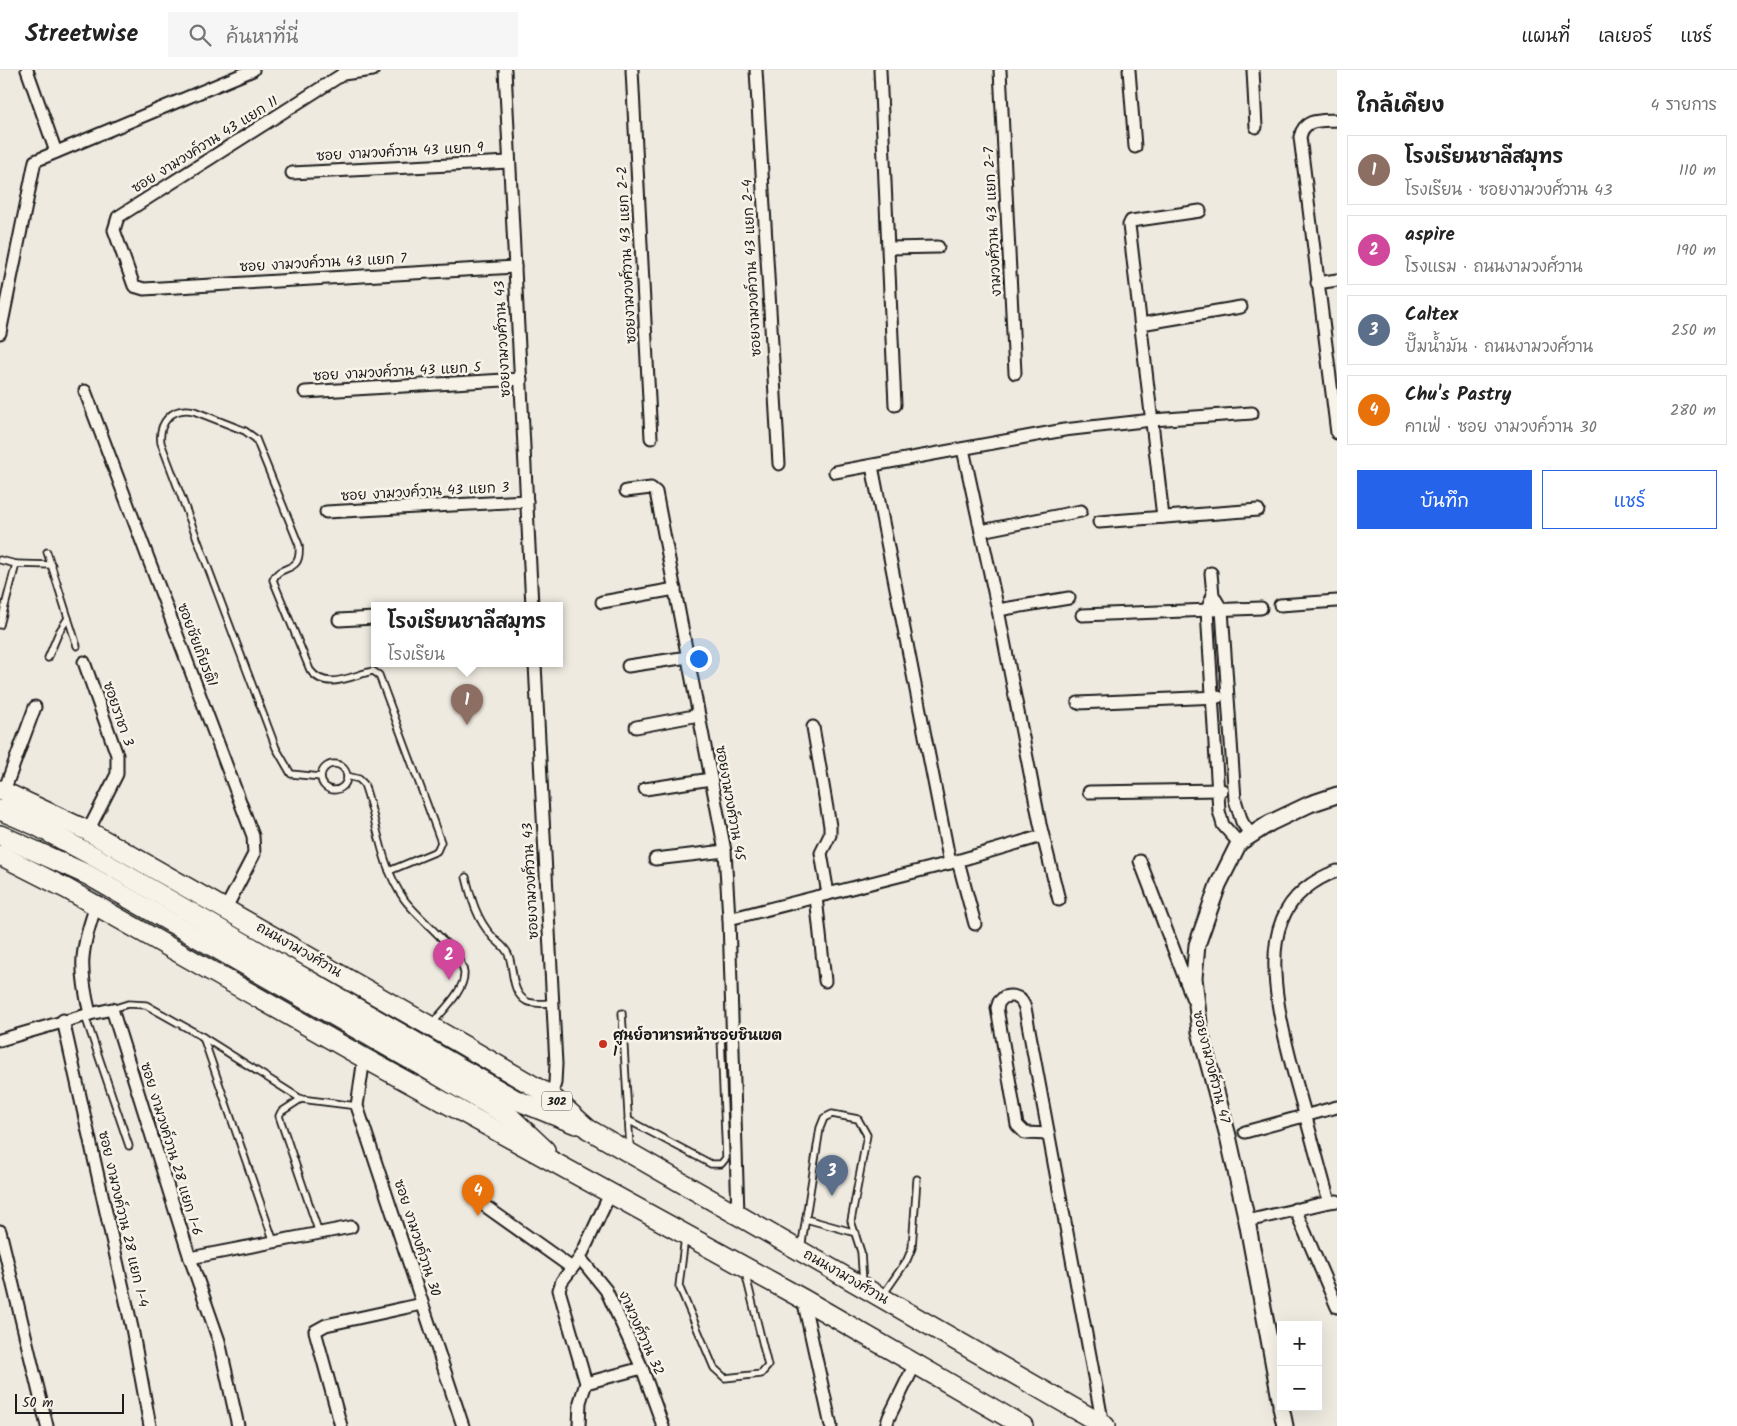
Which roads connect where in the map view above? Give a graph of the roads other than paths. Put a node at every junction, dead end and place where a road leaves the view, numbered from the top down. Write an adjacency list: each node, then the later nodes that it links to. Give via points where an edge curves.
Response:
1 (27, 70): 14 (street)
2 (253, 70): 14 (street)
3 (373, 70): 23 (street, ซอย งามวงค์วาน 43 แยก 11, via 343,74 118,218 114,230)
4 (505, 70): 15 (street, ซอยงามวงศ์วาน 43)
5 (632, 70): 35 (street, ซอยงามวงศ์วาน 43 แยก 2-2)
6 (756, 70): 37 (street, ซอยงามวงค์วาน 43 แยก 2-4)
7 (880, 70): 19 (street)
8 (1000, 70): 27 (street, งามวงศ์วาน 43 แยก 2-7)
9 (1129, 70): 13 (street)
10 (1253, 70): 12 (street)
11 (1337, 120): 22 (street, via 1308,123 1300,137)
12 (1256, 127)
13 (1135, 147)
14 (56, 152): 26 (street, via 40,158 34,166)
15 (509, 162): 16 (street, ซอย งามวงค์วาน 43 แยก 9); 20 (street, ซอยงามวงศ์วาน 43)
16 (292, 173)
17 (1200, 211): 25 (street, via 1129,223)
18 (938, 247): 19 (street)
19 (889, 248): 31 (street)
20 (515, 267): 23 (street, ซอย งามวงค์วาน 43 แยก 7, via 144,289); 28 (street, ซอยงามวงศ์วาน 43)
21 (1337, 280): 22 (street)
22 (1317, 283): 34 (street)
23 (134, 286)
24 (1241, 307): 25 (street)
25 (1141, 324): 33 (street)
26 (0, 333)
27 (1015, 373)
28 (520, 379): 30 (street, ซอย งามวงค์วาน 43 แยก 5); 41 (street, ซอยงามวงศ์วาน 43)
29 (85, 391): 108 (street, ซอยชัยเกียรติ1, via 252,836 254,854)
30 (305, 392)
31 (895, 405)
32 (1252, 413): 33 (street)
33 (1152, 420): 36 (street, via 1064,430); 45 (street)
34 (1337, 432)
35 (651, 438)
36 (963, 449): 38 (street); 47 (street)
37 (779, 464)
38 (872, 466): 39 (street); 100 (street)
39 (835, 472)
40 (626, 491): 53 (street, ซอยงามวงศ์วาน 45, via 651,488 656,492)
41 (527, 501): 44 (street, ซอย งามวงค์วาน 43 แยก 3); 57 (street, ซอยงามวงศ์วาน 43)
42 (1258, 510): 45 (street)
43 (1081, 511): 47 (street)
44 (326, 512)
45 (1163, 517): 46 (street)
46 (1099, 522)
47 (981, 531): 61 (street)
48 (47, 552): 51 (lane)
49 (0, 560): 50 (lane)
50 (16, 564): 51 (lane); 68 (lane)
51 (52, 565): 65 (lane)
52 (1211, 573): 54 (street)
53 (675, 589): 58 (street); 70 (street, ซอยงามวงศ์วาน 45)
54 (1213, 595): 62 (street); 63 (street)
55 (1068, 598): 61 (street)
56 (1337, 601): 59 (street)
57 (532, 602)
58 (602, 602)
59 (1280, 605)
60 (1261, 608): 63 (street)
61 (998, 610): 94 (street)
62 (1207, 610): 63 (street); 64 (street); 76 (street)
63 (1222, 610): 75 (street)
64 (1082, 615)
65 (68, 618): 69 (lane); 71 (lane)
66 (371, 618): 67 (street)
67 (338, 620)
68 (0, 625)
69 (77, 646)
70 (688, 657): 73 (street); 79 (street, ซอยงามวงศ์วาน 45)
71 (48, 658)
72 (84, 662): 92 (street, ซอยราชา 3, via 117,755 117,774)
73 (628, 666)
74 (535, 667): 112 (street, ซอยงามวงศ์วาน 43)
75 (1227, 697): 76 (street); 85 (street)
76 (1211, 698): 77 (street); 88 (street)
77 (1078, 703)
78 (35, 707): 87 (street)
79 (699, 715): 80 (street); 84 (street, ซอยงามวงศ์วาน 45)
80 (636, 726)
81 (813, 728): 104 (street, via 830,826 830,835 821,853)
82 (347, 776): 83 (lane, via 342,766 333,764 326,767); 83 (lane, via 344,787 336,791 324,786); 102 (lane, via 364,784)
83 (321, 777): 102 (lane, via 291,774 276,748 161,443 160,428 170,415 194,411 245,431 256,439 299,545 299,560 294,566 276,574 273,580 310,670 318,679 329,682 373,671 379,675 441,842 437,851)
84 (711, 779): 86 (street); 96 (street, ซอยงามวงศ์วาน 45)
85 (1234, 789): 88 (street); 95 (street)
86 (645, 790)
87 (2, 791): 92 (main road, ถนนงามวงศ์วาน / 302)
88 (1216, 791): 89 (street); 95 (street, via 1223,825)
89 (1089, 792)
90 (1337, 796): 95 (street, via 1310,804)
91 (0, 810): 123 (main road, ถนนงามวงศ์วาน / 302, via 95,856)
92 (88, 831): 108 (main road, ถนนงามวงศ์วาน / 302)
93 (0, 835): 123 (main road, ถนนงามวงศ์วาน / 302, via 88,875)
94 (1042, 836): 100 (street); 106 (street)
95 (1245, 839): 113 (street, ซอยงามวงศ์วาน 47, via 1218,884 1197,945)
96 (725, 850): 98 (street); 109 (street, ซอยงามวงศ์วาน 45)
97 (0, 855): 107 (main road, ถนนงามวงศ์วาน / 302)
98 (655, 859)
99 (1140, 861): 113 (street)
100 (954, 862): 104 (street); 110 (street)
101 (1337, 871): 128 (street, via 1323,876 1300,893 1282,920 1276,944 1276,989 1287,1050)
102 (390, 872): 118 (lane, via 405,901 448,946 463,967 460,988)
103 (466, 877): 112 (lane, via 481,920 492,937 504,945 510,957 518,992 531,1003)
104 (828, 894): 105 (street)
105 (816, 897): 109 (street); 111 (street)
106 (1059, 900)
107 (96, 906): 116 (street, via 81,963); 122 (main road, ถนนงามวงศ์วาน / 302)
108 (226, 908): 118 (main road, ถนนงามวงศ์วาน / 302)
109 (729, 919): 141 (street, ซอยงามวงศ์วาน 45)
110 (975, 924)
111 (825, 981)
112 (553, 1003): 124 (street, ซอยงามวงศ์วาน 43, via 556,1064)
113 (1195, 1007): 143 (street, ซอยงามวงศ์วาน 47)
114 (112, 1010): 116 (street); 119 (lane, via 128,1004 146,1005); 151 (street, ซอย งามวงค์วาน 28 แยก 1-6)
115 (622, 1013): 129 (lane)
116 (88, 1015): 117 (street); 133 (lane)
117 (63, 1020): 121 (street); 167 (street, ซอย งามวงค์วาน 28 แยก 1-4, via 132,1328)
118 (430, 1026): 124 (main road, ถนนงามวงศ์วาน / 302)
119 (204, 1037): 125 (lane); 149 (lane)
120 (721, 1038): 129 (lane, via 726,1158 721,1164 711,1164)
121 (0, 1040)
122 (364, 1058): 126 (street, ซอย งามวงค์วาน 30); 135 (main road, ถนนงามวงศ์วาน / 302)
123 (434, 1063): 130 (main road, ถนนงามวงศ์วาน / 302); 135 (main road, ถนนงามวงศ์วาน / 302, via 510,1117)
124 (551, 1096): 130 (main road, ถนนงามวงศ์วาน / 302)
125 (301, 1099): 126 (lane); 146 (lane, via 279,1116)
126 (357, 1106): 158 (street, ซอย งามวงค์วาน 30)
127 (1337, 1107): 128 (street)
128 (1306, 1116): 131 (street); 138 (street)
129 (628, 1120): 134 (lane)
130 (588, 1129): 134 (main road, ถนนงามวงศ์วาน / 302)
131 (1245, 1132)
132 (1049, 1134): 132 (street, via 1023,1001 1004,997 997,1008 1017,1125 1025,1133); 176 (street)
133 (129, 1146)
134 (631, 1154): 141 (main road, ถนนงามวงศ์วาน / 302)
135 (567, 1170): 137 (main road, ถนนงามวงศ์วาน / 302)
136 (917, 1179): 156 (lane, via 912,1248)
137 (610, 1194): 148 (main road, ถนนงามวงศ์วาน / 302); 152 (street)
138 (1333, 1201): 140 (street)
139 (485, 1206): 154 (street)
140 (1295, 1210): 143 (street); 159 (street)
141 (738, 1215): 150 (main road, ถนนงามวงศ์วาน / 302)
142 (806, 1219): 147 (lane); 147 (lane, via 824,1118 832,1114 858,1119 867,1135 851,1221); 150 (lane)
143 (1247, 1221): 163 (street, ซอยงามวงศ์วาน 47)
144 (351, 1227): 146 (street)
145 (0, 1231): 166 (street)
146 (319, 1233): 149 (street)
147 (856, 1233): 155 (lane, via 861,1252)
148 (685, 1235): 153 (main road, ถนนงามวงศ์วาน / 302); 153 (lane, via 679,1286 714,1368 725,1378 761,1374 768,1366)
149 (274, 1242): 151 (street)
150 (801, 1251): 155 (main road, ถนนงามวงศ์วาน / 302)
151 (190, 1258): 168 (street, ซอย งามวงค์วาน 28 แยก 1-6, via 218,1341)
152 (580, 1258): 154 (street); 161 (street, งามวงศ์วาน 32, via 606,1290)
153 (743, 1266): 157 (main road, ถนนงามวงศ์วาน / 302)
154 (572, 1268): 162 (street, via 559,1290)
155 (863, 1287): 156 (main road, ถนนงามวงศ์วาน / 302)
156 (881, 1297): 176 (main road, ถนนงามวงศ์วาน / 302)
157 (803, 1299): 160 (main road, ถนนงามวงศ์วาน / 302); 173 (street)
158 (422, 1304): 169 (street, via 326,1325 315,1331); 170 (street, ซอย งามวงค์วาน 30)
159 (1337, 1307)
160 (915, 1364): 165 (main road, ถนนงามวงศ์วาน / 302); 174 (street)
161 (642, 1368): 162 (street); 172 (street, งามวงศ์วาน 32)
162 (586, 1383): 171 (street, via 580,1402)
163 (1277, 1384)
164 (1282, 1411): 177 (street, ซอยงามวงศ์วาน 47)
165 (1006, 1421): 175 (main road, ถนนงามวงศ์วาน / 302)
166 (46, 1426)
167 (150, 1426)
168 (238, 1426)
169 (340, 1426)
170 (462, 1426)
171 (579, 1426)
172 (663, 1426)
173 (831, 1426)
174 (886, 1426)
175 (1022, 1426)
176 (1104, 1426)
177 (1285, 1426)

